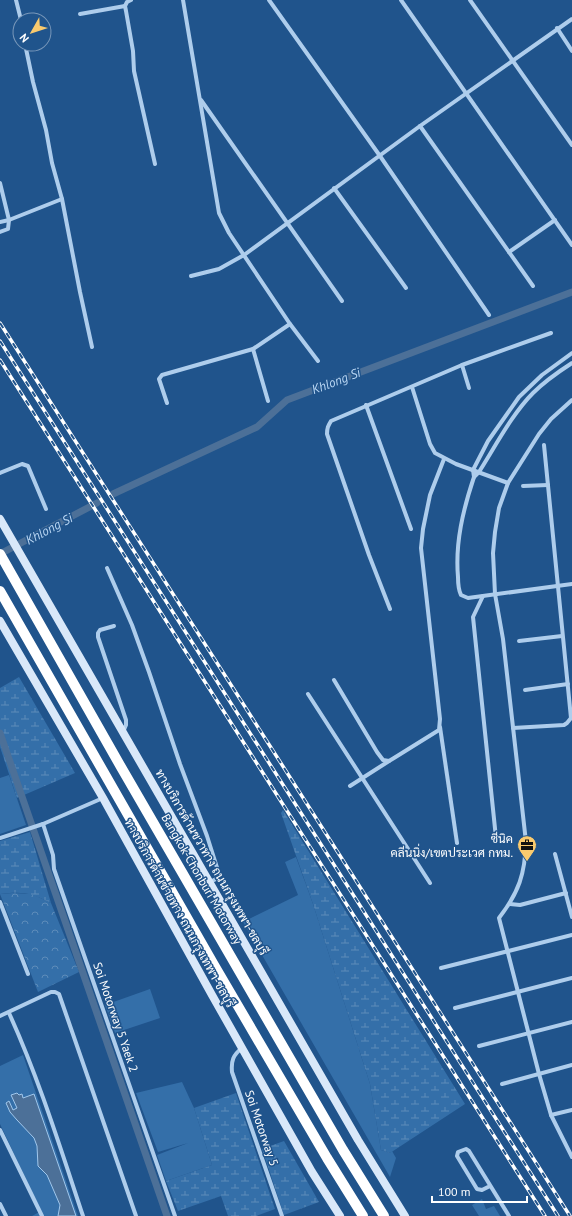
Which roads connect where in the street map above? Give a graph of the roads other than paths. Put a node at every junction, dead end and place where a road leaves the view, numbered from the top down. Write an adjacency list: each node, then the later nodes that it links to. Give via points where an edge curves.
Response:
1 (16, 0): 8 (street)
2 (131, 0): 7 (street)
3 (183, 0): 16 (street)
4 (269, 0): 19 (street)
5 (400, 0): 15 (street)
6 (470, 0): 14 (street)
7 (125, 6): 9 (street); 20 (street, via 134,71)
8 (18, 12)
9 (80, 14)
10 (572, 19): 11 (street)
11 (557, 28): 12 (street); 14 (street)
12 (572, 51)
13 (27, 52): 23 (street)
14 (513, 61): 15 (street); 18 (street)
15 (466, 95): 17 (street); 25 (street)
16 (200, 98): 27 (street); 31 (street, via 219,213)
17 (420, 126): 19 (street); 30 (street)
18 (572, 145)
19 (380, 156): 22 (street); 36 (street)
20 (155, 164)
21 (0, 183): 24 (street)
22 (334, 188): 27 (street); 34 (street)
23 (62, 199): 24 (street); 39 (street)
24 (9, 220): 26 (street); 28 (street, via 8,229)
25 (555, 220): 29 (street); 30 (street)
26 (0, 222)
27 (287, 224): 31 (street); 35 (street)
28 (0, 232)
29 (572, 245)
30 (509, 252): 33 (street)
31 (244, 255): 32 (street, via 219,269); 37 (street)
32 (191, 276)
33 (533, 286)
34 (406, 288)
35 (342, 301)
36 (489, 315)
37 (290, 324): 40 (street); 42 (street)
38 (552, 333): 44 (street)
39 (92, 347)
40 (253, 348): 48 (street); 49 (street, via 162,375 160,379)
41 (572, 353): 53 (street, via 542,375 519,397 488,441)
42 (318, 361)
43 (572, 363): 54 (street, via 532,394 517,412)
44 (462, 365): 45 (street); 46 (street)
45 (412, 387): 50 (street); 52 (street, via 432,449)
46 (469, 388)
47 (572, 400): 57 (street, via 551,418)
48 (268, 401)
49 (167, 403)
50 (366, 405): 62 (street); 70 (street, via 331,421 327,428 369,555)
51 (544, 446): 58 (street)
52 (444, 459): 53 (street); 79 (street, via 430,495 422,529 421,548)
53 (473, 470): 54 (street); 56 (street)
54 (479, 472): 56 (street); 57 (street)
55 (0, 473): 60 (street, via 22,464 28,466)
56 (474, 477): 69 (street, via 459,534 458,588 464,597)
57 (508, 482): 68 (street, via 496,520 493,553)
58 (548, 485): 59 (street); 66 (street)
59 (523, 486)
60 (46, 509)
61 (0, 519): 81 (main road, ทางบริการด้านขวาทาง ถนนกรุงเทพฯ-ชลบุรี)
62 (411, 529)
63 (0, 554): 127 (highway, Bangkok-Chonburi Motorway, via 343,1150)
64 (107, 568): 91 (street, via 132,625 207,836 220,877)
65 (572, 584): 66 (street)
66 (557, 585): 68 (street); 73 (street)
67 (0, 591): 126 (highway, via 226,986)
68 (495, 594): 69 (street); 80 (street, via 504,639)
69 (483, 596): 88 (street, via 473,617)
70 (390, 609)
71 (0, 621): 85 (main road, ทางบริการด้านซ้ายทาง ถนนกรุงเทพฯ-ชลบุรี)
72 (114, 626): 81 (street, via 100,630 98,637 126,720)
73 (562, 636): 74 (street); 76 (street)
74 (519, 641)
75 (334, 680): 82 (street, via 382,760)
76 (568, 684): 77 (street); 80 (street, via 571,718 567,723 560,726)
77 (525, 690)
78 (308, 694): 83 (street)
79 (440, 726): 82 (street, via 437,732); 89 (street)
80 (513, 728): 95 (street, via 526,842 525,863)
81 (123, 732): 91 (main road, ทางบริการด้านขวาทาง ถนนกรุงเทพฯ-ชลบุรี)
82 (389, 761): 83 (street)
83 (362, 779): 84 (street); 92 (street)
84 (350, 786)
85 (103, 798): 86 (street); 109 (main road, ทางบริการด้านซ้ายทาง ถนนกรุงเทพฯ-ชลบุรี)
86 (41, 824): 87 (street); 123 (street, Soi Motorway 5 Yaek 2, via 53,855 54,869)
87 (0, 838)
88 (496, 838)
89 (456, 843)
90 (555, 854): 93 (street)
91 (210, 882): 128 (main road, ทางบริการด้านขวาทาง ถนนกรุงเทพฯ-ชลบุรี, via 358,1140)
92 (430, 883)
93 (566, 893): 95 (street, via 520,905); 96 (street)
94 (0, 902): 100 (street)
95 (510, 904): 98 (street, via 499,918)
96 (572, 916)
97 (572, 935): 98 (street)
98 (508, 951): 99 (street); 102 (street)
99 (441, 968)
100 (28, 974)
101 (572, 978): 102 (street)
102 (518, 992): 103 (street); 107 (street)
103 (455, 1008)
104 (9, 1013): 105 (street); 121 (street, via 44,1098); 122 (street, via 51,992 59,994)
105 (0, 1016)
106 (572, 1022): 107 (street)
107 (529, 1033): 108 (street); 111 (street)
108 (479, 1046)
109 (242, 1048): 124 (street, Soi Motorway 5, via 234,1055 232,1072); 125 (main road, ทางบริการด้านซ้ายทาง ถนนกรุงเทพฯ-ชลบุรี, via 312,1172)
110 (572, 1064): 111 (street)
111 (539, 1074): 112 (street); 114 (street)
112 (502, 1084)
113 (572, 1110): 114 (street)
114 (551, 1115): 116 (street)
115 (0, 1130): 120 (street)
116 (572, 1157)
117 (490, 1186): 117 (street, via 469,1151 466,1149 458,1152 457,1156 477,1189 482,1190); 129 (street)
118 (0, 1204): 119 (street)
119 (6, 1216)
120 (42, 1216)
121 (83, 1216)
122 (134, 1216)
123 (175, 1216)
124 (282, 1216)
125 (340, 1216)
126 (363, 1216)
127 (384, 1216)
128 (405, 1216)
129 (510, 1216)

